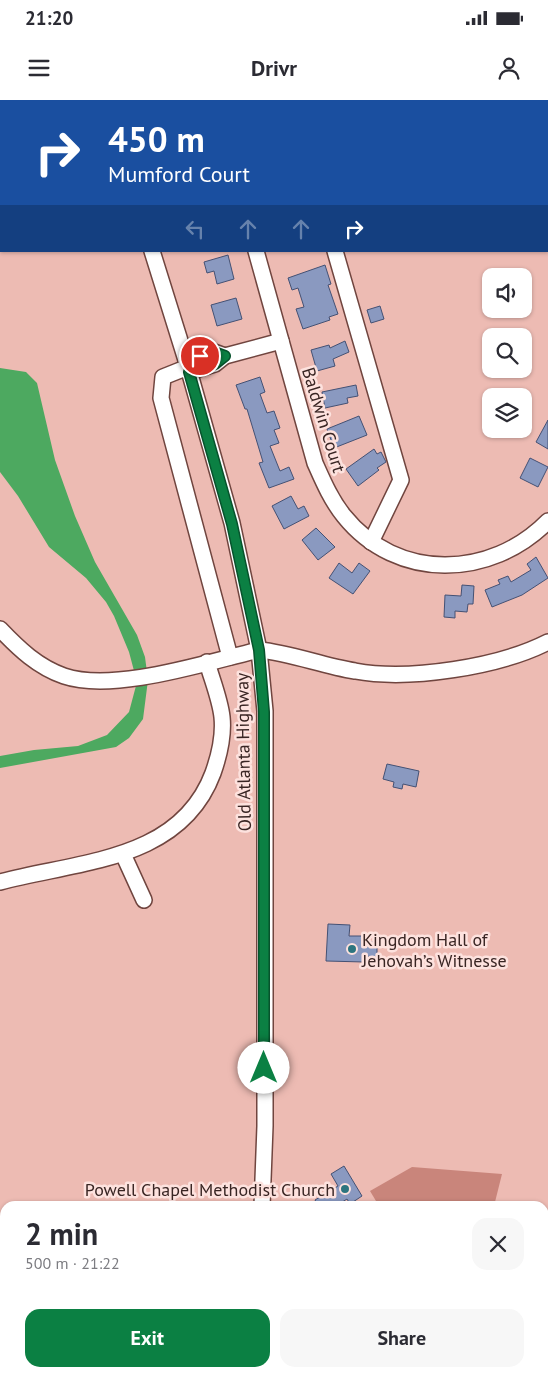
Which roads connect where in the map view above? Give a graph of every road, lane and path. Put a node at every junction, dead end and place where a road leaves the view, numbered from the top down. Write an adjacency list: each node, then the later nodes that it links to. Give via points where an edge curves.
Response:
1 (152, 252): 5 (street, Old Atlanta Highway)
2 (256, 252): 4 (street, Baldwin Court)
3 (335, 252): 7 (street, via 401,480)
4 (281, 340): 5 (street, via 225,356 214,352); 7 (street, Baldwin Court, via 315,463 327,490 344,516)
5 (188, 366): 10 (street, Old Atlanta Highway, via 232,524); 11 (street, via 164,377 161,398)
6 (548, 521): 7 (street, Baldwin Court, via 518,546 493,559 467,564 416,562)
7 (371, 542)
8 (0, 629): 12 (street, via 42,666 85,681 120,681)
9 (548, 642): 10 (street, via 516,656 420,673 356,672 276,651)
10 (259, 650): 11 (street); 16 (street, Old Atlanta Highway, via 264,712 265,1126)
11 (230, 657): 12 (street)
12 (207, 662): 13 (street, via 222,717 221,741 207,790 192,811 173,828)
13 (123, 854): 14 (street); 15 (street)
14 (0, 882)
15 (144, 900)
16 (262, 1201)

